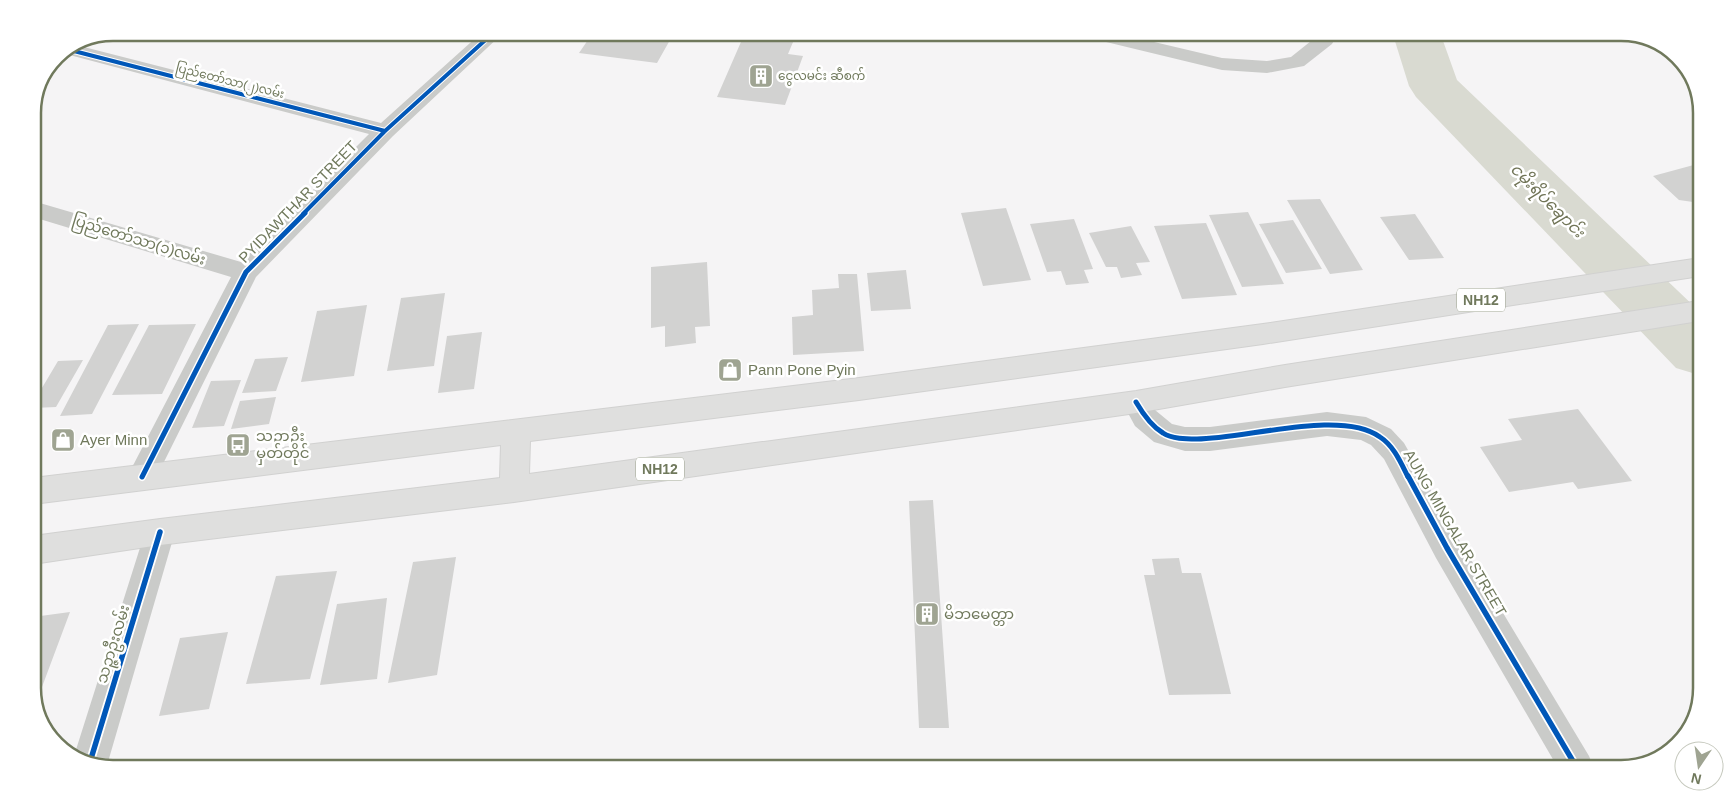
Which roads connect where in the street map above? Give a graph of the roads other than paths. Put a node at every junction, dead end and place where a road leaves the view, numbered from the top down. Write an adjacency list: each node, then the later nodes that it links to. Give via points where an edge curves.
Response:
1 (484, 41): 5 (street, PYIDAWTHAR STREET)
2 (1129, 41): 3 (street, via 1222,64 1267,67 1297,62)
3 (1325, 41)
4 (76, 52): 5 (street, ပြည်တော်သာ(၂)လမ်း)
5 (386, 131): 8 (street, PYIDAWTHAR STREET)
6 (41, 211): 8 (street, ပြည်တော်သာ(၁)လမ်း)
7 (1693, 267): 11 (highway, NH12, via 1263,334)
8 (246, 272): 12 (street, PYIDAWTHAR STREET)
9 (1693, 312): 10 (highway, NH12)
10 (1136, 402): 13 (highway, NH12); 18 (street, AUNG MINGALAR STREET, via 1145,418 1164,434 1185,439 1210,439 1327,424 1366,429 1381,437 1394,451 1447,548)
11 (516, 433): 12 (highway, NH12); 13 (highway)
12 (142, 478): 14 (highway, NH12)
13 (514, 489): 15 (highway, NH12)
14 (41, 490)
15 (160, 532): 16 (highway, NH12); 17 (street, သဉ္ဇာဦးလမ်း)
16 (41, 549)
17 (92, 756)
18 (1572, 760)

